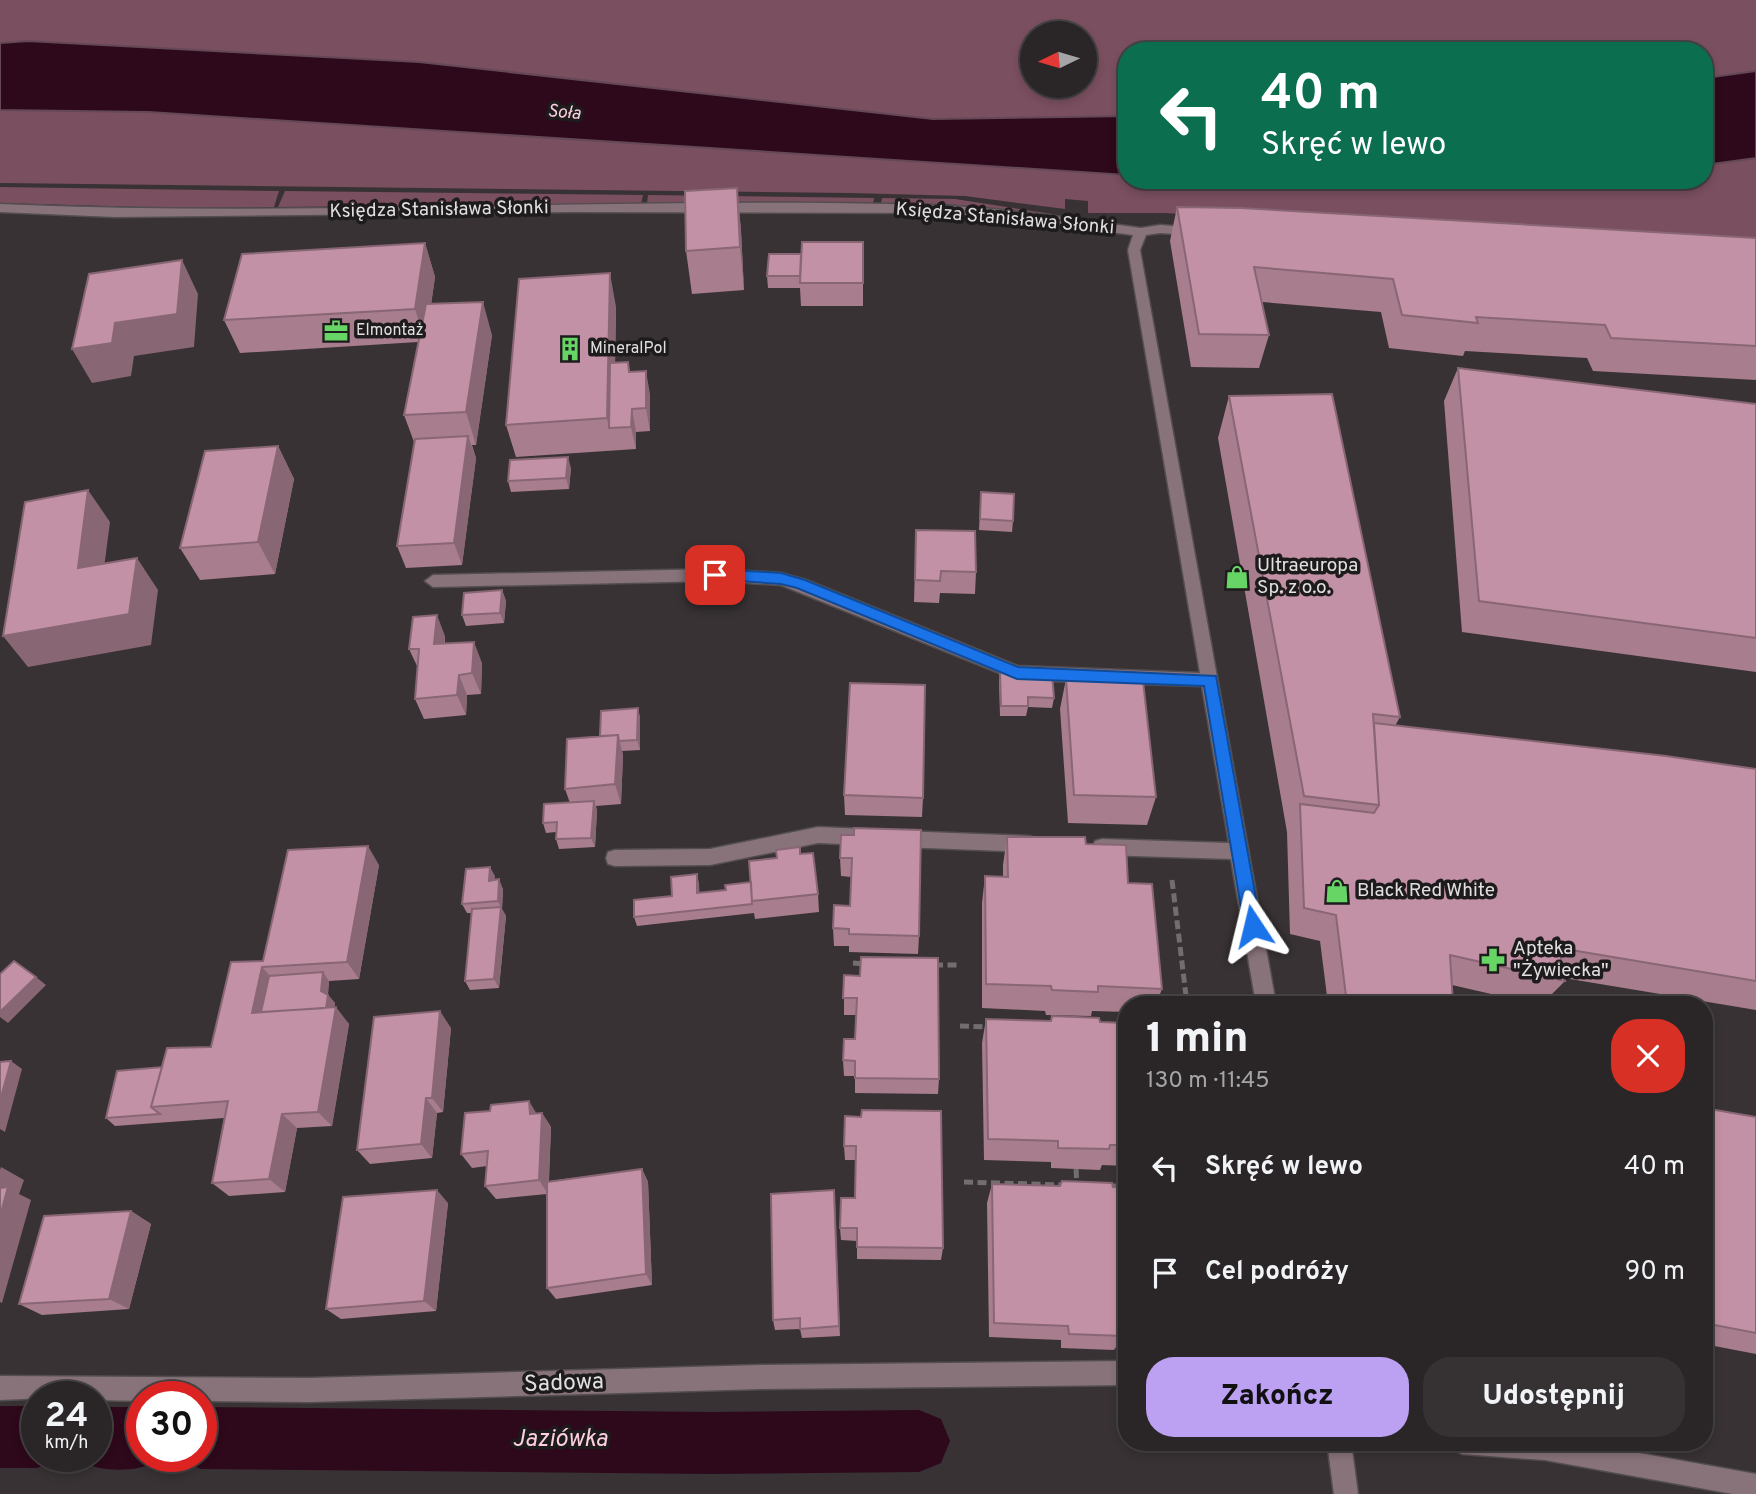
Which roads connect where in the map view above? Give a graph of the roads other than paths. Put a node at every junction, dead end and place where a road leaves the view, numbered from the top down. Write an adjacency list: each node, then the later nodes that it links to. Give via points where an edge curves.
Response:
1 (0, 208): 2 (street, Księdza Stanisława Słonki, via 115,213 931,209)
2 (1141, 232): 3 (street); 5 (street, Księdza Stanisława Słonki, via 1134,250)
3 (1213, 233)
4 (433, 581): 5 (street, via 715,575 781,579 1017,673)
5 (1210, 680): 8 (street, Księdza Stanisława Słonki)
6 (1054, 845): 9 (street, via 818,835 710,857)
7 (1087, 846): 8 (street)
8 (1240, 851): 10 (street, Księdza Stanisława Słonki)
9 (615, 858)
10 (1265, 996)
11 (1118, 1373): 12 (street, Sadowa, via 310,1390)
12 (0, 1388)
13 (1340, 1451): 16 (street)
14 (1562, 1451): 15 (street)
15 (1756, 1486)
16 (1346, 1494)

